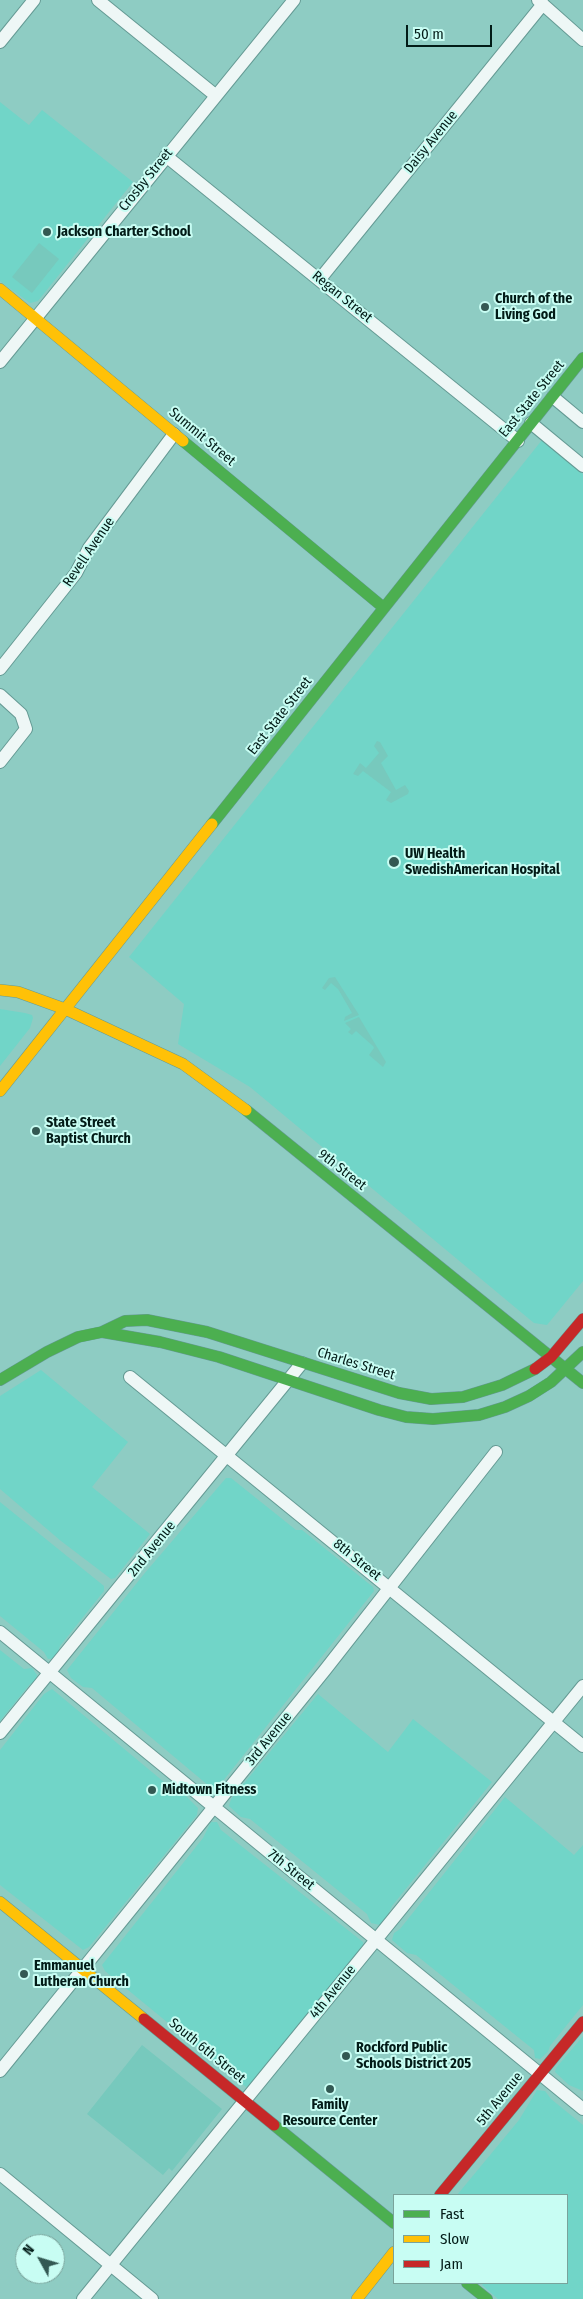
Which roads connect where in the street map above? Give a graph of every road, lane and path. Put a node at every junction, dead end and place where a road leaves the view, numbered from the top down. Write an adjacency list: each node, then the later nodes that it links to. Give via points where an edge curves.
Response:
1 (34, 0): 6 (street)
2 (98, 0): 7 (street)
3 (294, 0): 7 (street, Crosby Street)
4 (540, 2): 5 (street); 9 (street, Daisy Avenue)
5 (583, 40)
6 (0, 42)
7 (215, 95): 8 (street, Crosby Street)
8 (166, 156): 9 (street, Regan Street); 11 (street, Crosby Street)
9 (320, 279): 18 (street, Regan Street)
10 (0, 289): 11 (main road, Summit Street)
11 (34, 318): 13 (street, Crosby Street); 17 (main road, Summit Street)
12 (583, 358): 14 (main road, East State Street)
13 (0, 362)
14 (553, 397): 15 (street); 16 (main road, East State Street)
15 (583, 422)
16 (532, 423): 18 (main road, East State Street); 19 (street)
17 (174, 434): 20 (main road, Summit Street); 21 (street, Revell Avenue, via 89,548 76,573)
18 (518, 441): 20 (main road, East State Street)
19 (583, 466)
20 (384, 608): 25 (main road, East State Street)
21 (0, 669)
22 (0, 695): 23 (street, via 21,714 26,729)
23 (0, 762)
24 (0, 990): 25 (main road, 9th Street, via 18,992)
25 (65, 1009): 26 (main road, East State Street); 30 (main road, 9th Street, via 183,1064 228,1096)
26 (0, 1091)
27 (583, 1319): 30 (main road, Charles Street)
28 (102, 1332): 31 (main road, Charles Street, via 125,1321 170,1323); 34 (main road, Charles Street, via 78,1337); 35 (main road, Charles Street, via 195,1351)
29 (583, 1352): 32 (main road, Charles Street)
30 (551, 1357): 31 (main road, Charles Street, via 502,1385 463,1397 431,1399 399,1394); 32 (main road, 9th Street)
31 (302, 1363): 35 (street, 2nd Avenue)
32 (566, 1369): 35 (main road, Charles Street, via 521,1400 479,1415 457,1418 406,1417); 36 (main road, 9th Street)
33 (130, 1376): 38 (street, 8th Street)
34 (0, 1380)
35 (287, 1381): 38 (street, 2nd Avenue)
36 (583, 1383)
37 (496, 1452): 39 (street, 3rd Avenue)
38 (227, 1456): 39 (street, 8th Street); 41 (street, 2nd Avenue)
39 (391, 1587): 43 (street, 8th Street); 46 (street, 3rd Avenue)
40 (0, 1632): 41 (street, 7th Street)
41 (51, 1673): 44 (street, 2nd Avenue); 46 (street, 7th Street)
42 (583, 1686): 43 (street, 4th Avenue)
43 (554, 1722): 45 (street, 8th Street); 48 (street, 4th Avenue)
44 (0, 1733)
45 (583, 1746)
46 (214, 1807): 48 (street, 7th Street); 49 (street, 3rd Avenue)
47 (0, 1902): 49 (main road, South 6th Street)
48 (375, 1940): 52 (street, 7th Street); 53 (street, 4th Avenue)
49 (83, 1970): 51 (street, 3rd Avenue); 53 (main road, South 6th Street)
50 (583, 2022): 52 (main road, 5th Avenue)
51 (0, 2071)
52 (540, 2074): 54 (street, 7th Street); 56 (main road, 5th Avenue)
53 (244, 2101): 57 (main road, South 6th Street); 59 (street, 4th Avenue)
54 (583, 2109)
55 (0, 2174): 59 (street)
56 (441, 2194)
57 (393, 2222)
58 (393, 2253): 63 (main road)
59 (110, 2265): 61 (street, 4th Avenue); 62 (street)
60 (468, 2284): 64 (main road)
61 (83, 2299)
62 (152, 2299)
63 (357, 2299)
64 (487, 2299)

